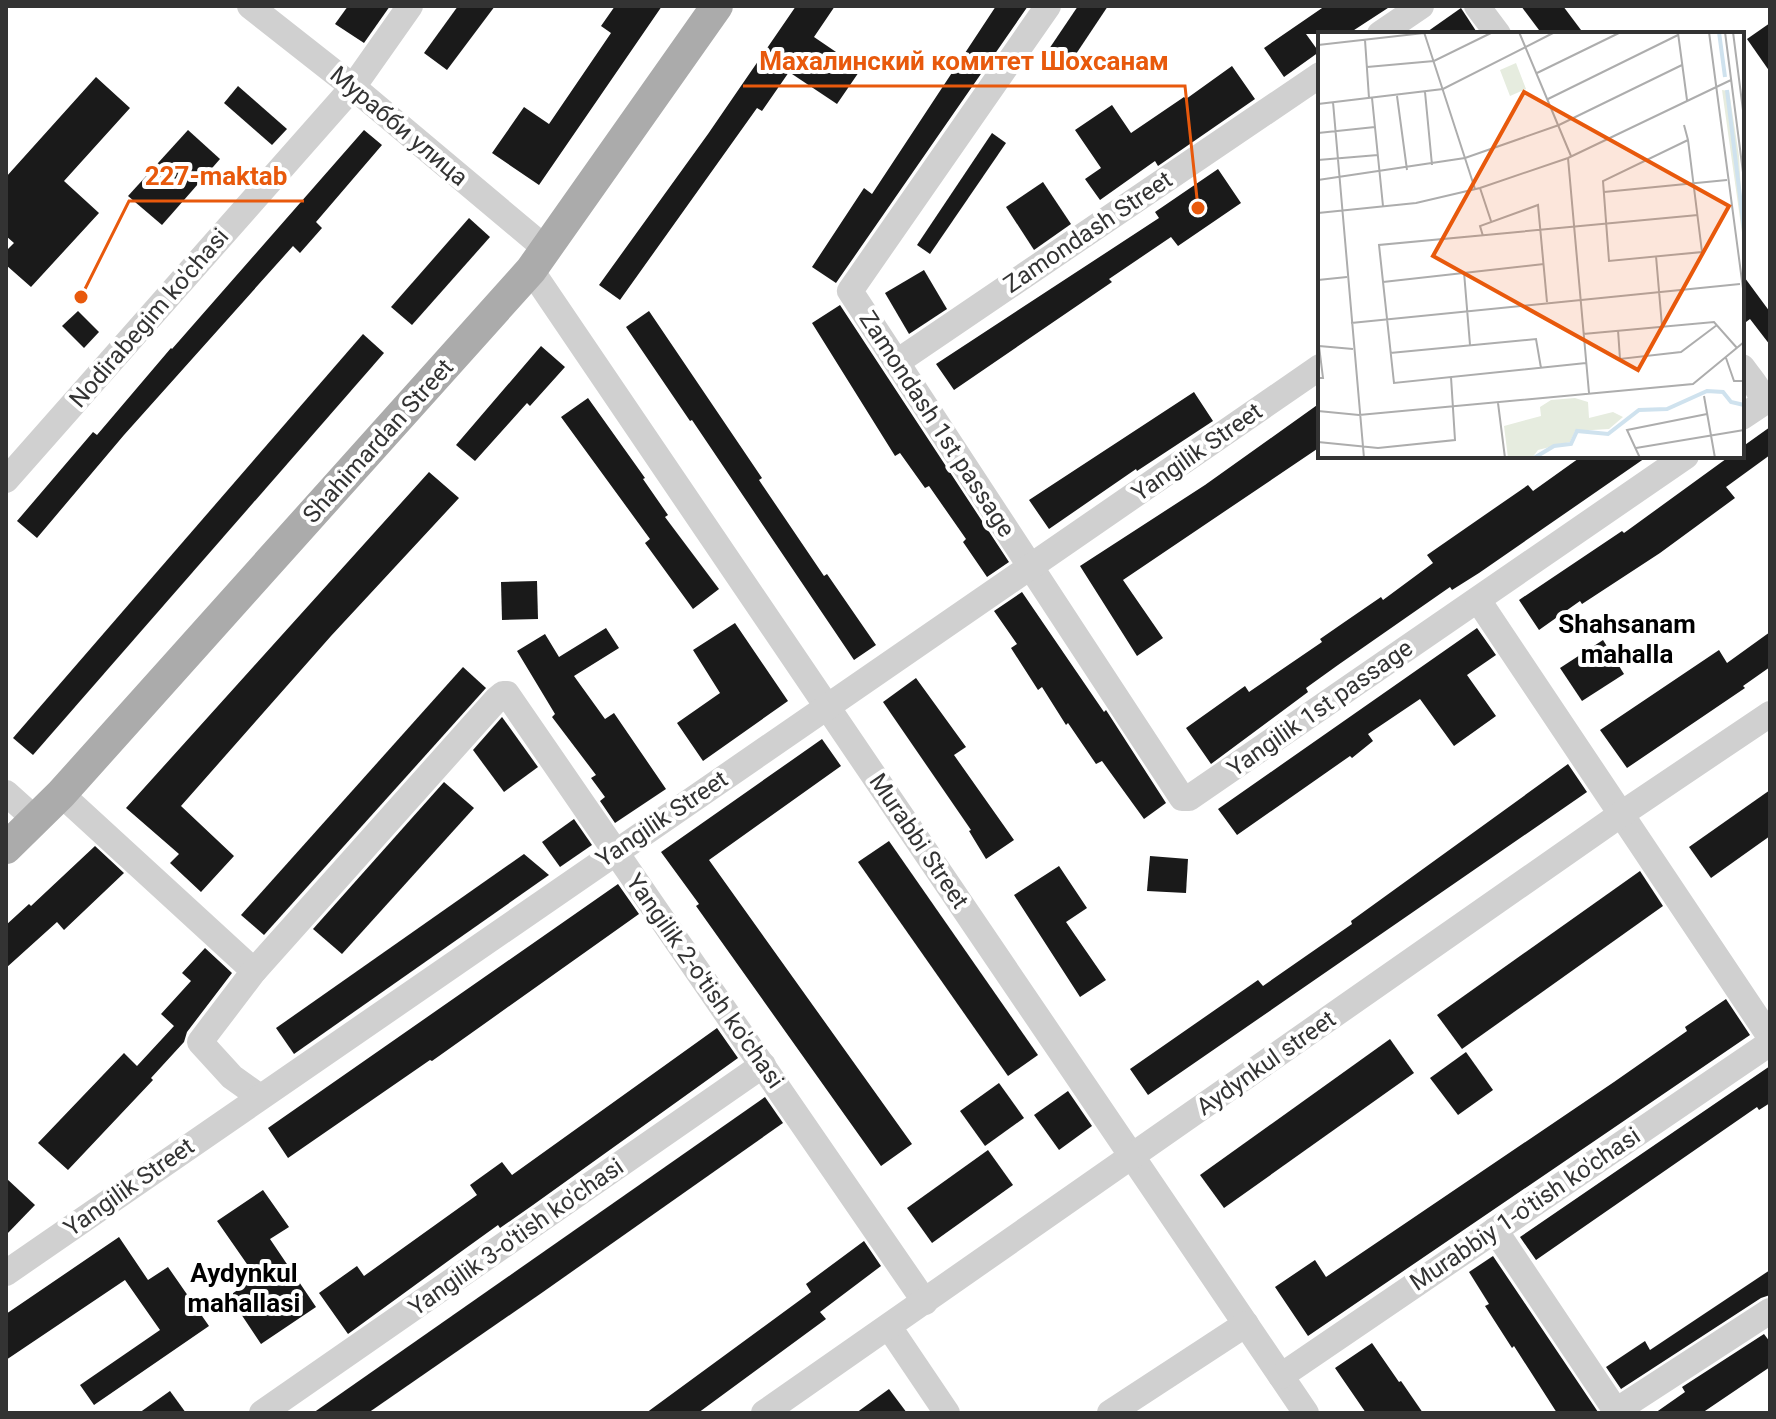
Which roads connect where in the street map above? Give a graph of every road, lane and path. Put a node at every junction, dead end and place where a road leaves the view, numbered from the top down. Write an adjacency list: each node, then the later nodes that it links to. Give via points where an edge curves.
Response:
1 (250, 6): 10 (street, Мурабби улица)
2 (410, 6): 10 (street, Nodirabegim ko'chasi)
3 (717, 6): 11 (main road, Shahimardan Street)
4 (1048, 6): 12 (street, Zamondash 1st passage, via 851,287)
5 (1421, 6): 7 (street)
6 (1477, 6): 8 (street)
7 (1383, 32)
8 (1496, 32)
9 (1318, 76): 12 (street, Zamоndash Street)
10 (353, 87): 11 (street, Мурабби улица); 17 (street, Nodirabegim ko'chasi)
11 (538, 260): 20 (street, Murabbi Street); 23 (main road, Shahimardan Street)
12 (897, 362): 18 (street, Zamondash 1st passage)
13 (1318, 368): 18 (street, Yangilik Street)
14 (1744, 370): 15 (street, via 1763,403)
15 (1744, 416)
16 (1683, 458): 19 (street, Yangilik 1st passage)
17 (6, 480)
18 (1031, 566): 19 (street, Yangilik 1st passage, via 1185,800); 20 (street, Yangilik Street)
19 (1478, 600): 24 (street)
20 (827, 706): 27 (street, Yangilik Street); 33 (street, Murabbi Street)
21 (1770, 714): 24 (street, Aydynkul street)
22 (6, 793): 25 (street)
23 (61, 794): 25 (main road, Shahimardan Street); 28 (street)
24 (1620, 815): 29 (street); 33 (street, Aydynkul street)
25 (36, 820): 26 (main road, Shahimardan Street)
26 (6, 848)
27 (616, 851): 28 (street, Yangilik 2-o'tish ko'chasi, via 503,694); 31 (street, Yangilik 2-o'tish ko'chasi); 32 (street, Yangilik Street)
28 (254, 971): 32 (street, Yangilik 2-o'tish ko'chasi, via 200,1044)
29 (1770, 1037)
30 (1770, 1043): 34 (street, Murabbiy 1-o'tish ko'chasi)
31 (763, 1065): 36 (street, Yangilik 2-o'tish ko'chasi); 41 (street, Yangilik 3-o'tish ko'chasi)
32 (260, 1097): 35 (street, Yangilik Street)
33 (1133, 1156): 36 (street, Aydynkul street); 38 (street, Murabbi Street)
34 (1495, 1230): 37 (street, via 1616,1411); 40 (street, Murabbiy 1-o'tish ko'chasi)
35 (6, 1273)
36 (925, 1302): 39 (street, Aydynkul street)
37 (1770, 1311)
38 (1246, 1324): 40 (street, Murabbi Street); 44 (street)
39 (889, 1327): 42 (street, Aydynkul street); 43 (street)
40 (1281, 1376): 45 (street, Murabbi Street)
41 (267, 1412)
42 (764, 1413)
43 (947, 1413)
44 (1110, 1413)
45 (1306, 1413)

